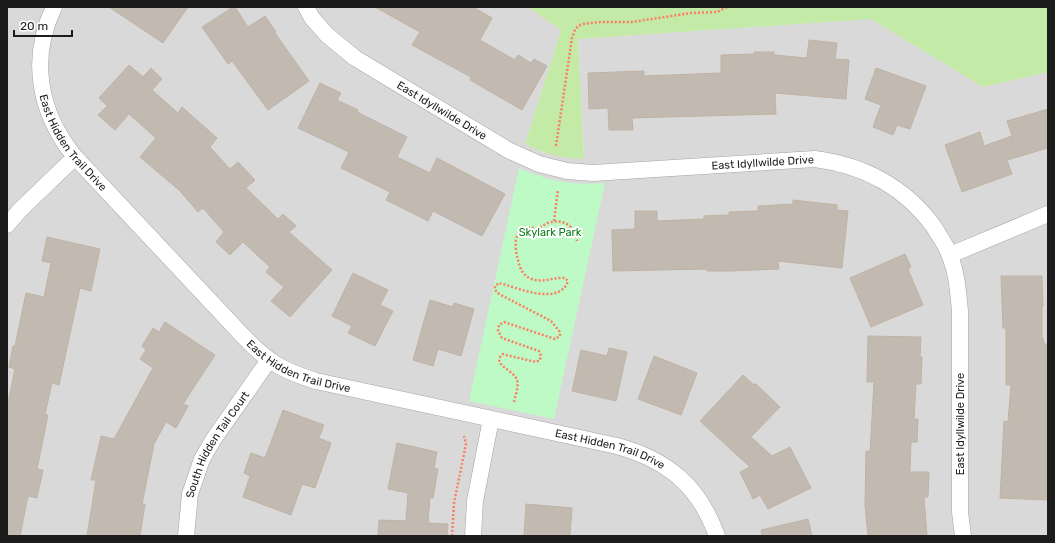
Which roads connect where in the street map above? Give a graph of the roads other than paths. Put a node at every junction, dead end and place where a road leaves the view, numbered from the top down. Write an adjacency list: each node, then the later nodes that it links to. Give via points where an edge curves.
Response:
1 (54, 7): 3 (street, East Hidden Trail Drive, via 42,43 41,83 45,105 53,124)
2 (306, 7): 6 (street, East Idyllwilde Drive, via 327,35 355,58 528,160 567,170 593,173 805,159 844,164 876,176 909,200 929,221)
3 (75, 157): 5 (street); 7 (street, East Hidden Trail Drive, via 243,336)
4 (1048, 214): 6 (street)
5 (7, 224)
6 (950, 255): 12 (street, East Idyllwilde Drive, via 957,281 960,311 960,512)
7 (269, 360): 8 (street, East Hidden Trail Drive, via 293,374 316,381); 9 (street, South Hidden Tail Court, via 202,459 190,494)
8 (491, 419): 10 (street, via 475,501); 11 (street, East Hidden Trail Drive, via 639,452 679,476 707,512)
9 (186, 536)
10 (473, 536)
11 (717, 536)
12 (963, 536)

